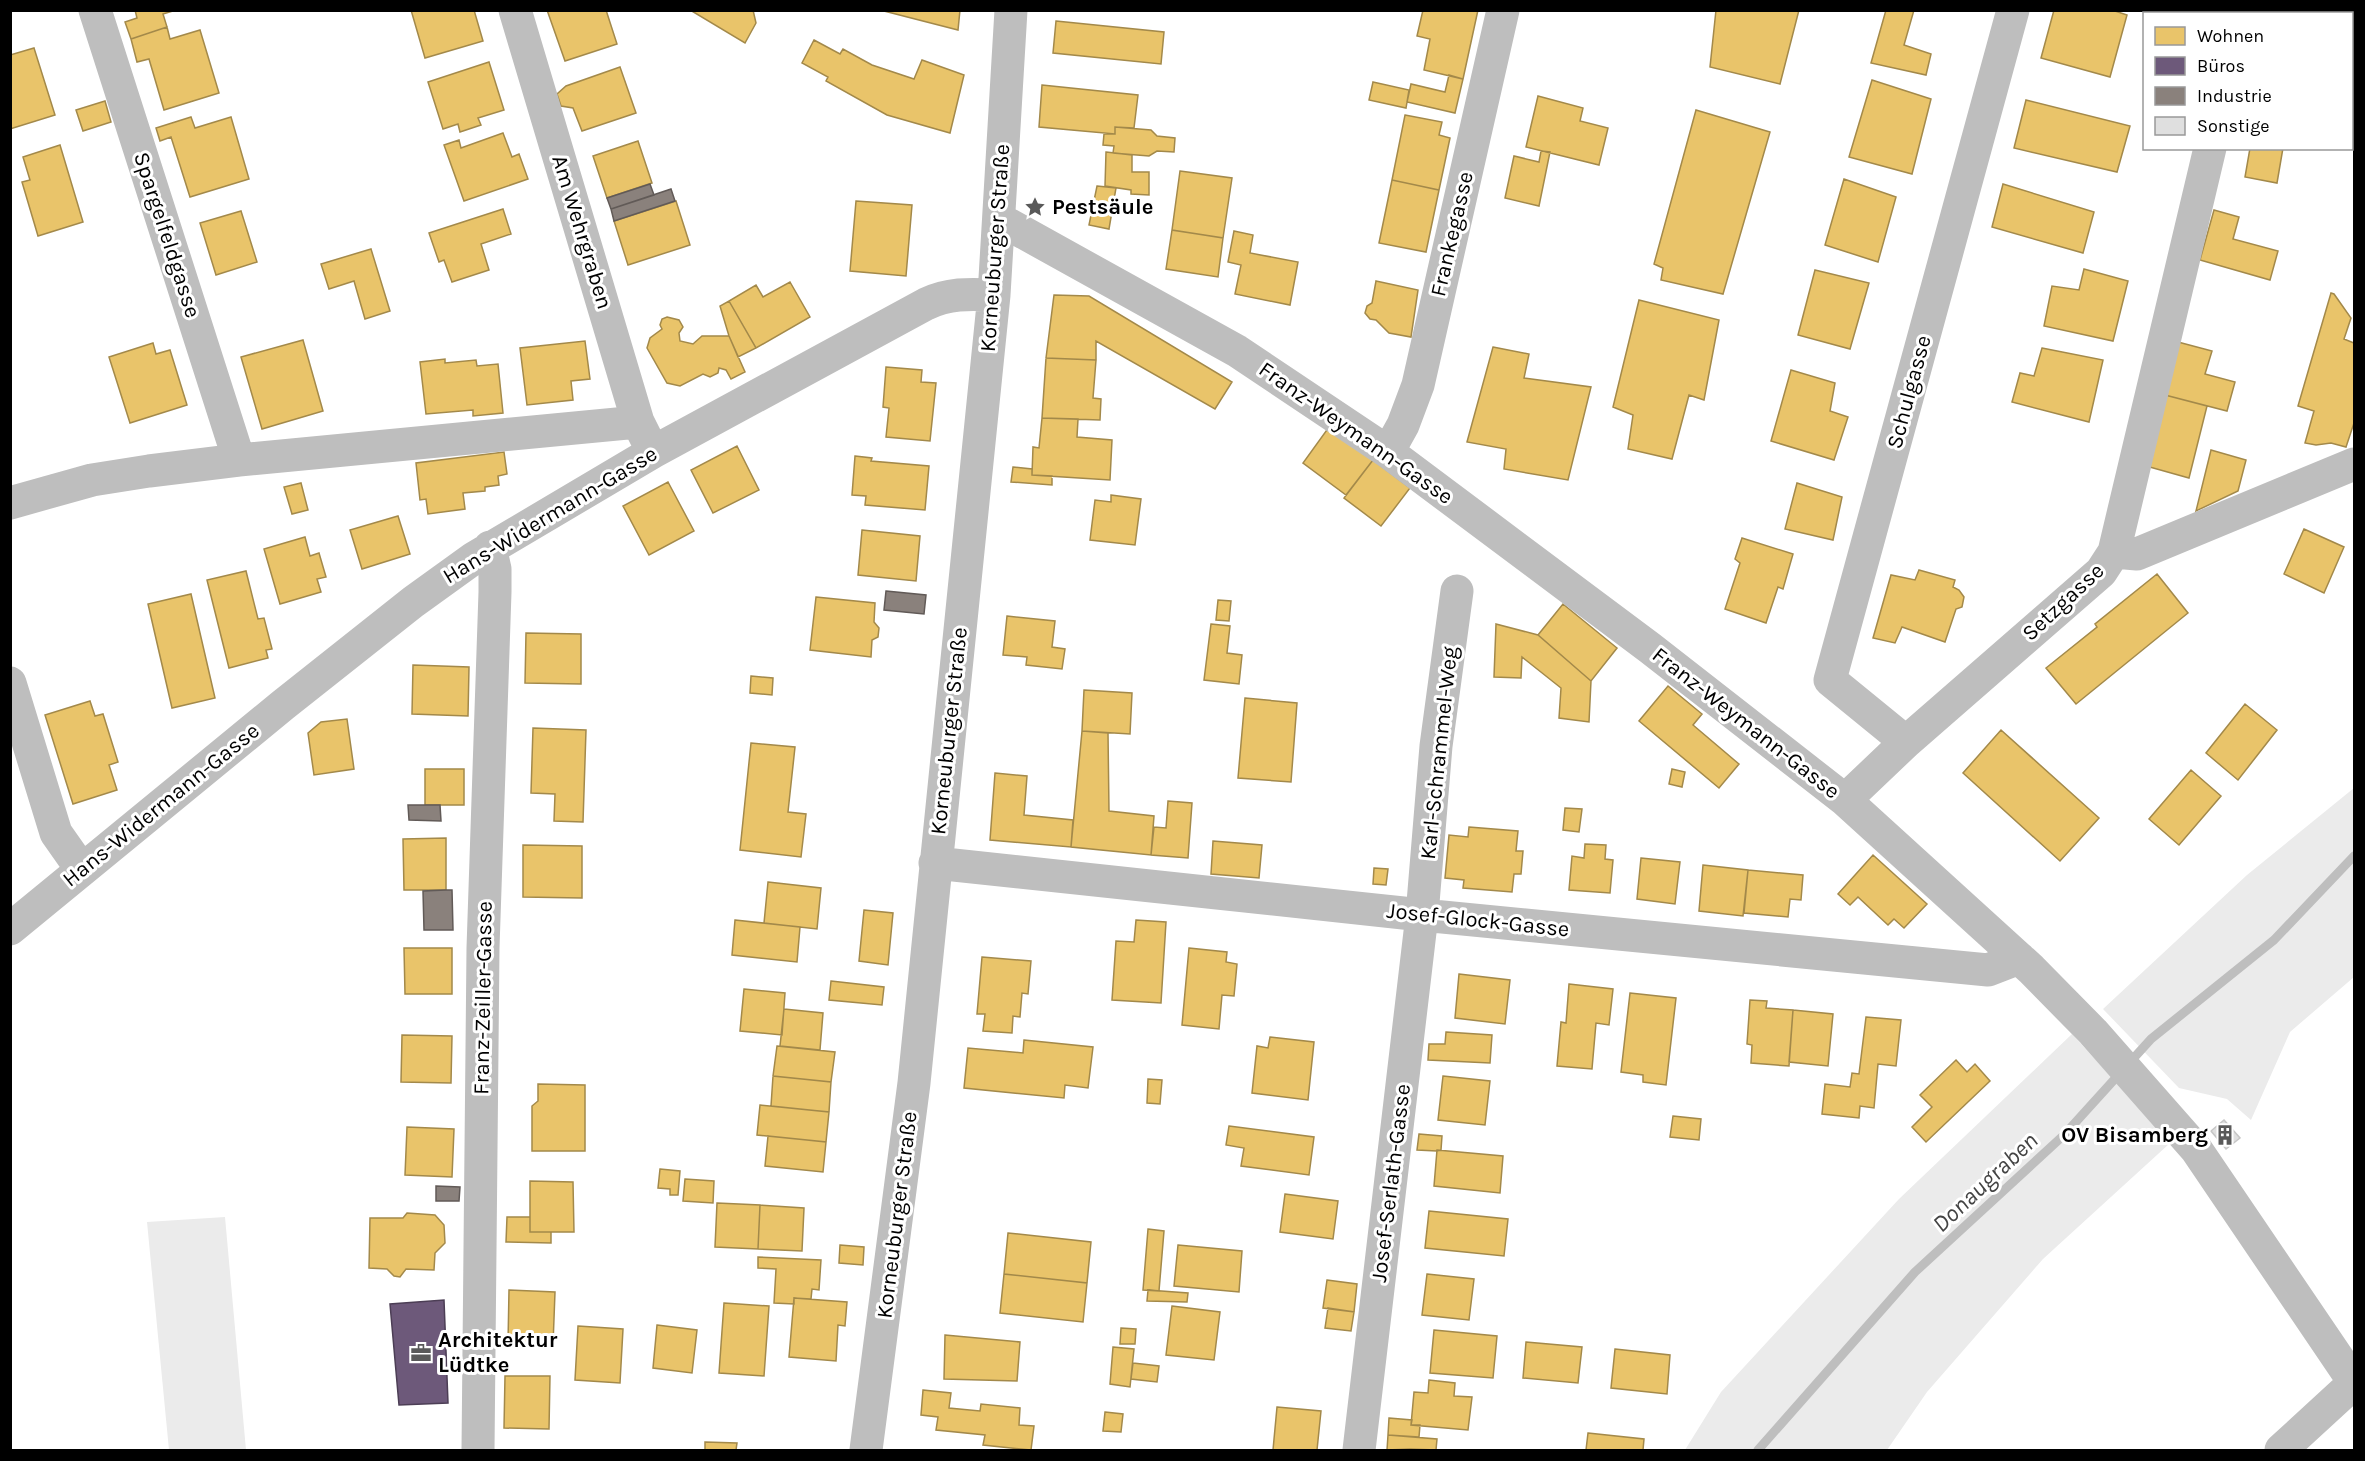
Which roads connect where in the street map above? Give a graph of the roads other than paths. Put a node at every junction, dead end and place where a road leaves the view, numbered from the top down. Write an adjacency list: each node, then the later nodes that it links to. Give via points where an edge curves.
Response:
1 (95, 10): 12 (street, Spargelfeldgasse)
2 (515, 10): 9 (street, Am Wehrgraben)
3 (1011, 10): 7 (street, Korneuburger Straße)
4 (1503, 10): 11 (street, Frankegasse, via 1418,386)
5 (2013, 10): 19 (street, Schulgasse, via 1830,680)
6 (2210, 150): 16 (street)
7 (999, 219): 8 (street, Korneuburger Straße); 11 (street, Franz-Weymann-Gasse, via 1237,351)
8 (994, 295): 10 (street, Hans-Widermann-Gasse, via 942,296); 21 (street, Korneuburger Straße)
9 (639, 422): 10 (street, Am Wehrgraben); 12 (street)
10 (653, 452): 15 (street, Hans-Widermann-Gasse)
11 (1388, 452): 20 (street, Franz-Weymann-Gasse)
12 (239, 460): 14 (street, via 121,475)
13 (2355, 464): 16 (street, Setzgasse, via 2137,554)
14 (10, 503)
15 (490, 547): 22 (street, Hans-Widermann-Gasse, via 413,602); 27 (street, Franz-Zeiller-Gasse, via 495,592 483,948)
16 (2114, 552): 19 (street, Setzgasse, via 2101,572)
17 (1457, 591): 23 (street, Karl-Schrammel-Weg, via 1436,746)
18 (10, 683): 22 (street, via 56,833)
19 (1906, 742): 20 (street, Setzgasse)
20 (1845, 800): 25 (street, Franz-Weymann-Gasse)
21 (935, 863): 23 (street, Josef-Glock-Gasse); 28 (street, Korneuburger Straße, via 914,1083)
22 (82, 870): 24 (street, Hans-Widermann-Gasse)
23 (1422, 915): 25 (street, Josef-Glock-Gasse, via 1988,970); 29 (street, Josef-Serlath-Gasse)
24 (10, 929)
25 (2019, 958): 26 (street, Franz-Weymann-Gasse, via 2093,1032 2196,1149)
26 (2355, 1383): 30 (street)
27 (478, 1450)
28 (866, 1450)
29 (1359, 1450)
30 (2281, 1450)

